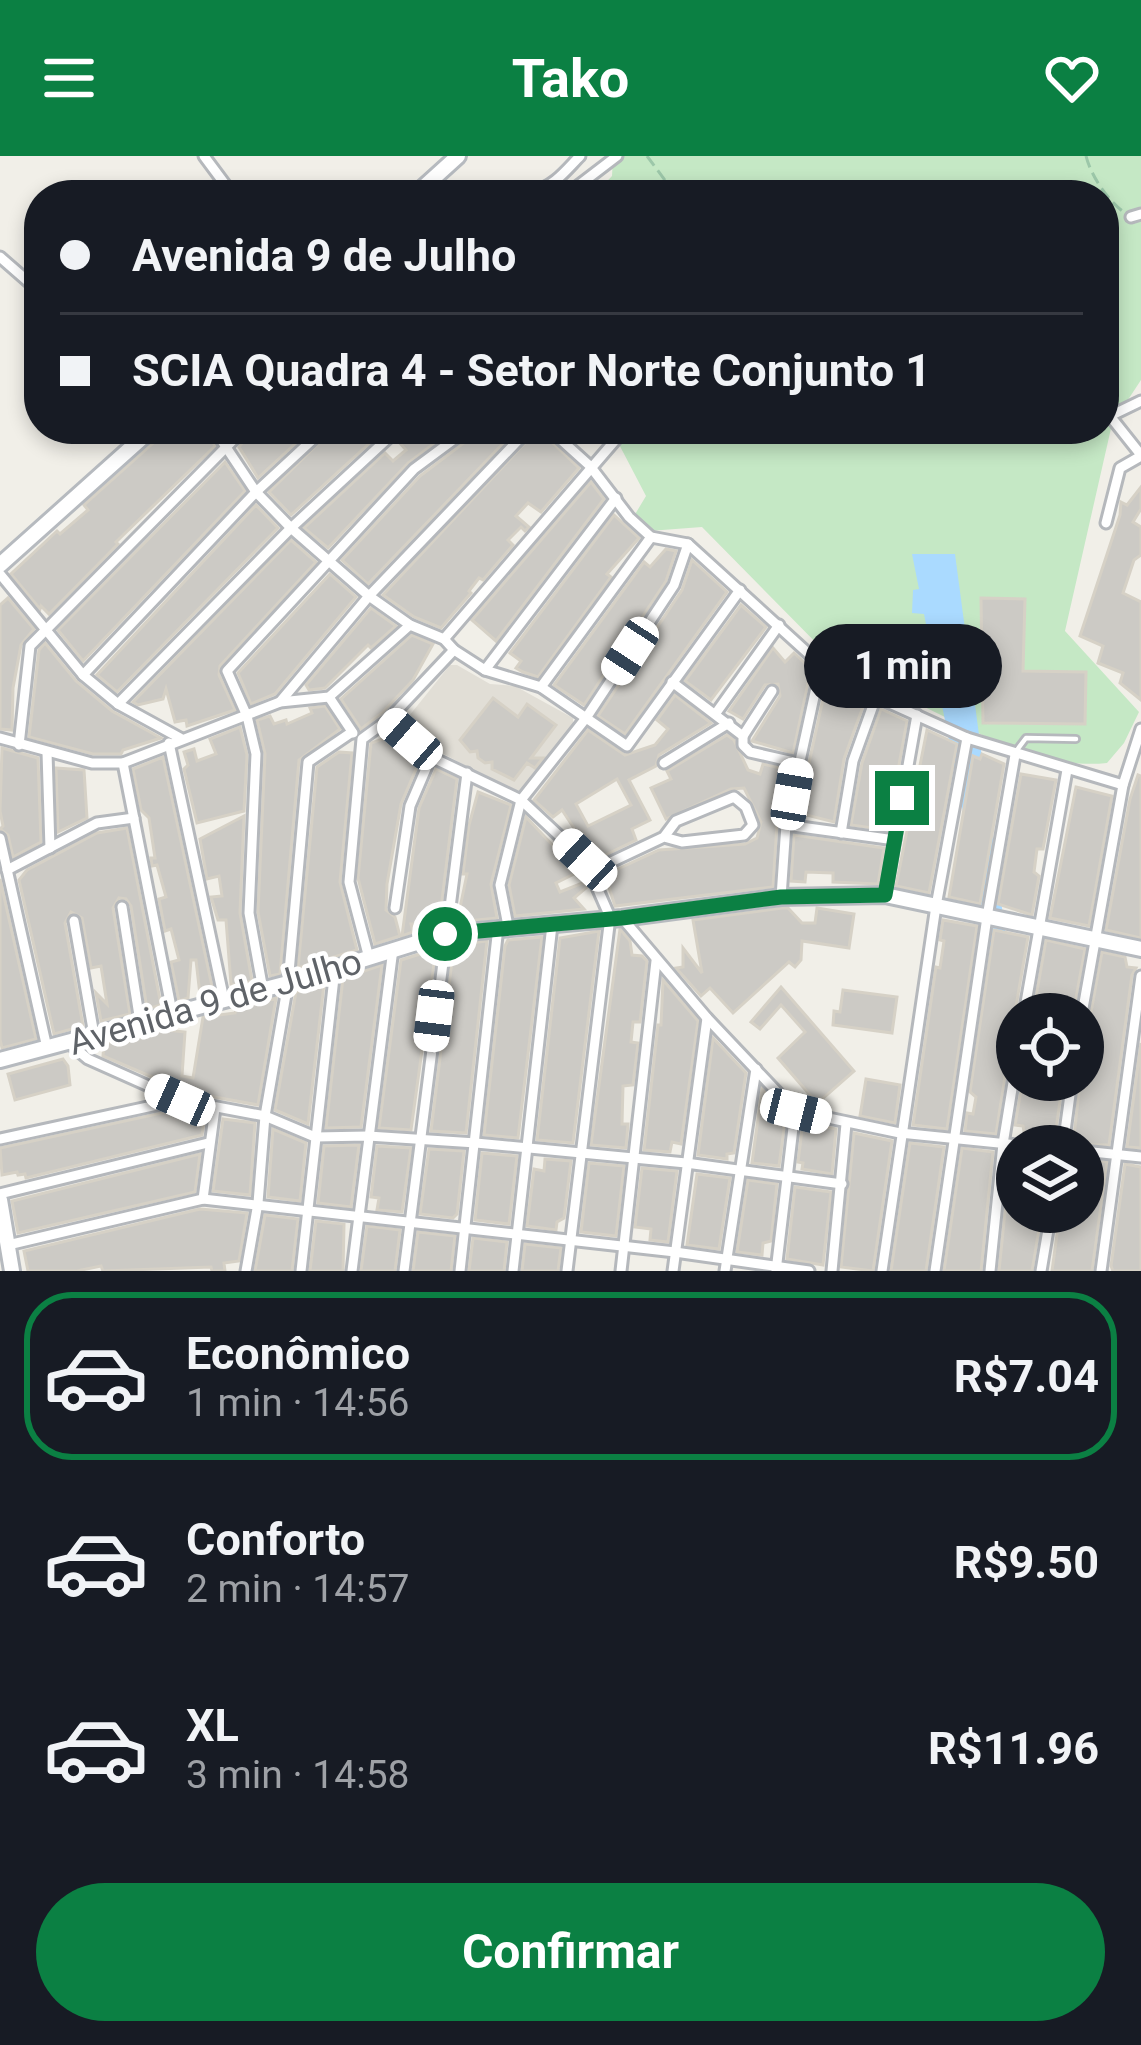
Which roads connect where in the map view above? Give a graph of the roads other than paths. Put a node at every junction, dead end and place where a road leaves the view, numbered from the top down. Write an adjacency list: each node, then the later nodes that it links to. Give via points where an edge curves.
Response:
1 (458, 156): 4 (street)
2 (580, 156): 5 (street)
3 (617, 156): 6 (street)
4 (432, 180)
5 (557, 180)
6 (585, 180)
7 (0, 257): 8 (street)
8 (24, 278)
9 (1136, 404): 11 (street)
10 (1119, 427): 11 (street)
11 (1125, 434): 22 (street)
12 (136, 444): 31 (street)
13 (222, 444): 21 (street)
14 (226, 444): 21 (street)
15 (308, 444): 24 (street)
16 (382, 444): 27 (street)
17 (448, 444): 30 (street)
18 (515, 444): 33 (street)
19 (566, 444): 23 (street)
20 (611, 444): 23 (street)
21 (223, 447): 24 (street); 36 (street)
22 (1141, 455): 26 (street, via 1120,468)
23 (590, 466): 25 (street); 37 (street)
24 (256, 492): 27 (street); 44 (street)
25 (616, 498): 28 (street); 43 (street)
26 (1106, 523)
27 (291, 528): 30 (street); 52 (street)
28 (651, 537): 29 (street); 46 (street)
29 (688, 544): 32 (street); 56 (street, via 674,585)
30 (331, 562): 33 (street); 55 (street, via 227,671)
31 (0, 569): 36 (street)
32 (740, 590): 35 (street); 45 (street)
33 (369, 596): 34 (street); 51 (street)
34 (410, 625): 37 (street); 49 (street)
35 (779, 625): 41 (street); 53 (street)
36 (48, 629): 44 (street); 66 (street, via 30,646)
37 (444, 639): 39 (street)
38 (858, 644): 40 (lane)
39 (454, 650): 43 (street); 57 (street)
40 (875, 653): 42 (lane); 47 (lane)
41 (821, 665): 47 (street); 72 (street)
42 (901, 667)
43 (485, 670): 46 (street)
44 (83, 675): 52 (street)
45 (672, 682): 53 (street); 56 (street, via 627,746)
46 (542, 687): 56 (street)
47 (862, 689): 50 (street)
48 (772, 691): 61 (street)
49 (329, 697): 51 (street); 60 (street)
50 (876, 698): 54 (street); 79 (street, via 853,761)
51 (280, 702): 55 (street)
52 (118, 704): 65 (street)
53 (716, 713): 58 (street)
54 (917, 715): 63 (street); 82 (street)
55 (248, 716): 65 (street); 106 (street, via 256,754 249,913)
56 (586, 718): 76 (street)
57 (388, 720): 60 (street); 69 (street)
58 (729, 723): 61 (street); 71 (street)
59 (1141, 730): 75 (street)
60 (357, 736): 101 (street, via 350,882); 105 (street, via 308,762)
61 (743, 736): 72 (street, via 750,752)
62 (0, 737): 66 (street)
63 (967, 738): 68 (street); 88 (street)
64 (1076, 739): 68 (lane, via 1026,738)
65 (175, 740): 70 (street); 109 (street)
66 (19, 745): 67 (street)
67 (47, 752): 70 (street); 83 (street)
68 (1015, 755): 73 (street); 91 (street)
69 (431, 757): 74 (street); 90 (street, via 410,806)
70 (123, 764): 77 (street)
71 (664, 764)
72 (798, 764): 78 (street)
73 (1067, 770): 75 (street); 96 (street)
74 (466, 773): 76 (street); 97 (street)
75 (1123, 785): 98 (street)
76 (521, 800): 85 (street); 95 (street, via 500,885)
77 (134, 818): 83 (street, via 98,823); 110 (street)
78 (786, 825): 79 (street); 87 (street)
79 (841, 832): 82 (street)
80 (664, 837): 80 (street, via 744,835 753,825 734,797 676,821); 85 (street)
81 (0, 838): 84 (street)
82 (895, 840): 86 (street)
83 (50, 848): 84 (street)
84 (7, 870): 115 (street)
85 (592, 871): 92 (street)
86 (885, 895): 87 (street, Avenida 9 de Julho); 88 (street, Avenida 9 de Julho)
87 (781, 897): 92 (street, Avenida 9 de Julho)
88 (936, 906): 91 (street, Avenida 9 de Julho); 123 (street)
89 (122, 907): 112 (street)
90 (395, 908)
91 (987, 917): 96 (street, Avenida 9 de Julho); 128 (street)
92 (616, 918): 94 (street, Avenida 9 de Julho); 102 (street); 134 (street)
93 (74, 921): 113 (street)
94 (552, 922): 95 (street, Avenida 9 de Julho); 132 (street)
95 (503, 927): 97 (street, Avenida 9 de Julho); 130 (street)
96 (1038, 930): 98 (street, Avenida 9 de Julho); 107 (street)
97 (445, 934): 99 (street, Avenida 9 de Julho); 126 (street)
98 (1092, 941): 100 (street, Avenida 9 de Julho); 108 (street)
99 (393, 949): 101 (street, Avenida 9 de Julho); 124 (street)
100 (1141, 949)
101 (369, 958): 103 (street, Avenida 9 de Julho)
102 (656, 961): 111 (street); 137 (street)
103 (335, 969): 105 (street, Avenida 9 de Julho); 125 (street)
104 (1141, 976): 135 (street)
105 (288, 983): 106 (street, Avenida 9 de Julho); 121 (street)
106 (263, 990): 109 (street, Avenida 9 de Julho)
107 (1028, 993)
108 (1085, 993)
109 (224, 1000): 110 (street, Avenida 9 de Julho)
110 (172, 1012): 112 (street, Avenida 9 de Julho)
111 (707, 1018): 117 (street); 138 (street)
112 (140, 1022): 113 (street, Avenida 9 de Julho)
113 (94, 1036): 114 (street, Avenida 9 de Julho)
114 (69, 1042): 115 (street, Avenida 9 de Julho); 118 (street, via 88,1059)
115 (47, 1048): 116 (street, Avenida 9 de Julho)
116 (0, 1060)
117 (756, 1068): 120 (street); 139 (street)
118 (180, 1100): 119 (street); 127 (street)
119 (215, 1108): 121 (street); 129 (street)
120 (796, 1111): 122 (street); 140 (street)
121 (265, 1116): 125 (street); 144 (street)
122 (846, 1124): 123 (street); 141 (street)
123 (900, 1133): 128 (street); 171 (street)
124 (368, 1136): 125 (street); 126 (street); 147 (street)
125 (315, 1137): 145 (street)
126 (418, 1138): 130 (street); 148 (street)
127 (0, 1139)
128 (954, 1140): 131 (street); 172 (street)
129 (208, 1143): 142 (street); 143 (street)
130 (476, 1143): 132 (street); 149 (street)
131 (996, 1143)
132 (526, 1148): 134 (street); 151 (street)
133 (1104, 1153): 135 (street)
134 (581, 1154): 137 (street); 152 (street)
135 (1117, 1155): 136 (street); 175 (street)
136 (1141, 1157)
137 (633, 1159): 138 (street); 154 (street)
138 (686, 1163): 139 (street); 155 (street)
139 (738, 1171): 140 (street); 156 (street)
140 (790, 1176): 141 (street); 157 (street)
141 (842, 1184): 170 (street)
142 (0, 1197): 153 (street)
143 (203, 1199): 144 (street); 153 (street)
144 (258, 1203): 145 (street); 159 (street)
145 (309, 1209): 147 (street); 160 (street)
146 (996, 1212): 173 (street)
147 (358, 1215): 148 (street); 161 (street)
148 (409, 1222): 149 (street); 162 (street)
149 (466, 1228): 151 (street); 163 (street)
150 (1048, 1233): 174 (street)
151 (518, 1235): 152 (street); 164 (street)
152 (571, 1242): 154 (street); 165 (street)
153 (8, 1246): 158 (street)
154 (623, 1247): 155 (street); 166 (street)
155 (675, 1252): 156 (street); 167 (street)
156 (726, 1258): 157 (street); 168 (street)
157 (776, 1269): 169 (street)
158 (12, 1271)
159 (246, 1271)
160 (301, 1271)
161 (352, 1271)
162 (404, 1271)
163 (460, 1271)
164 (513, 1271)
165 (567, 1271)
166 (620, 1271)
167 (673, 1271)
168 (724, 1271)
169 (809, 1271)
170 (832, 1271)
171 (882, 1271)
172 (935, 1271)
173 (990, 1271)
174 (1041, 1271)
175 (1101, 1271)

